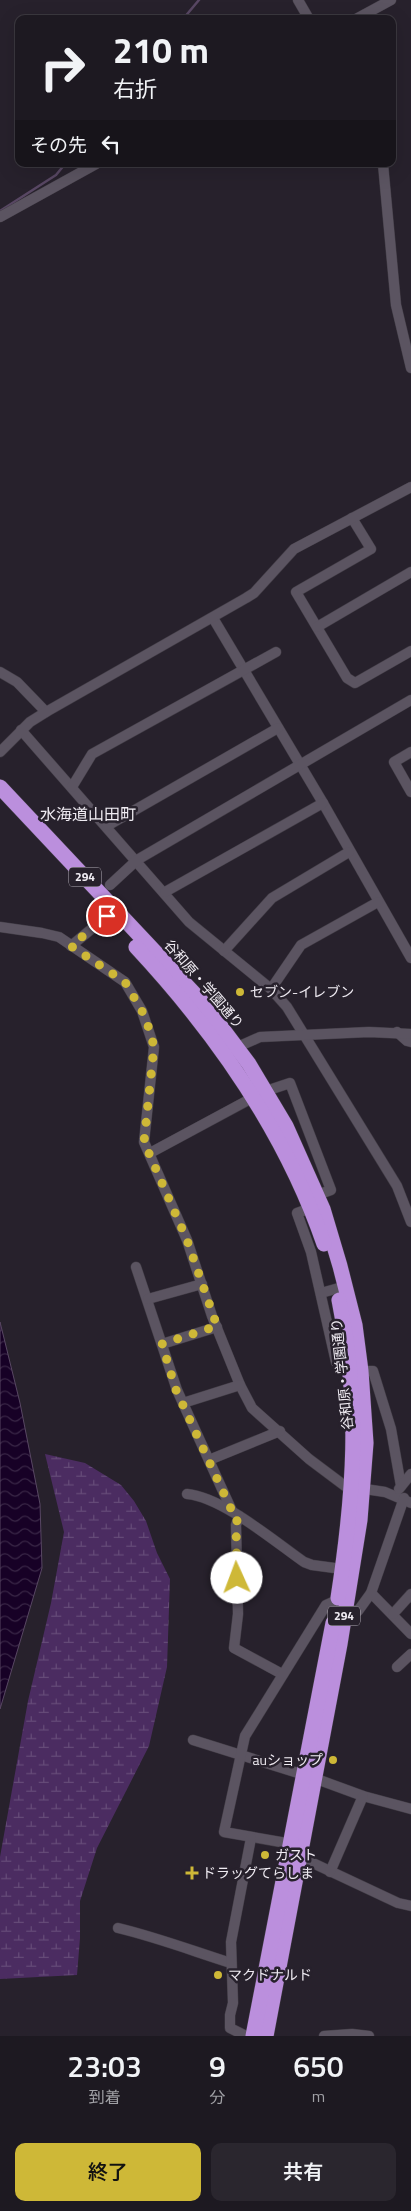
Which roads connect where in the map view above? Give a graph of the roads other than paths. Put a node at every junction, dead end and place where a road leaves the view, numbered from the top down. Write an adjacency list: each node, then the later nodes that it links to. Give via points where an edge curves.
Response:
1 (298, 0): 3 (street)
2 (391, 0): 4 (street)
3 (307, 15)
4 (363, 15)
5 (91, 167): 7 (street)
6 (383, 167): 8 (street, via 396,305)
7 (0, 217)
8 (411, 368)
9 (411, 487): 10 (street)
10 (352, 518): 12 (street, via 294,549 254,593); 13 (street, via 371,549 296,592)
11 (411, 572): 13 (street)
12 (213, 618): 16 (street); 19 (street)
13 (317, 628): 14 (street, via 347,678 355,683)
14 (411, 651)
15 (276, 652): 16 (street)
16 (244, 670): 20 (street); 26 (street, via 92,754)
17 (0, 672): 19 (street, via 17,682)
18 (411, 700): 24 (street)
19 (46, 712): 21 (street)
20 (278, 728): 24 (street); 30 (street)
21 (21, 730): 22 (street); 26 (street)
22 (0, 752)
23 (411, 752): 27 (street, via 394,762)
24 (300, 765): 29 (street); 32 (street)
25 (0, 786): 46 (highway, 谷和原・学園通り / 294, via 204,1004)
26 (72, 787): 30 (street)
27 (411, 792)
28 (0, 802): 36 (highway, 谷和原・学園通り / 294)
29 (323, 803): 31 (street); 34 (street)
30 (107, 826): 32 (street)
31 (349, 852): 35 (street); 39 (street, via 272,898)
32 (137, 860): 33 (street); 34 (street)
33 (110, 885)
34 (164, 892): 39 (street, via 189,922)
35 (378, 902): 40 (street); 41 (street, via 302,945)
36 (107, 916): 38 (street); 46 (highway, 谷和原・学園通り / 294)
37 (0, 927): 38 (street, via 59,937)
38 (71, 946): 48 (street, via 125,982 150,1031 154,1047 144,1142)
39 (224, 951): 41 (street)
40 (411, 958)
41 (271, 988): 44 (street)
42 (411, 1029): 43 (street)
43 (396, 1032): 44 (street); 45 (street)
44 (305, 1035): 46 (street, via 260,1038); 50 (street, via 397,1186)
45 (410, 1042)
46 (231, 1050): 47 (highway, 谷和原・学園通り / 294)
47 (260, 1094): 48 (street); 49 (highway, 谷和原・学園通り / 294, via 299,1153); 49 (street, via 290,1083 331,1190)
48 (150, 1153): 53 (street)
49 (314, 1202): 54 (highway, 谷和原・学園通り / 294, via 332,1236); 54 (street, via 297,1213 311,1252)
50 (409, 1212): 51 (street)
51 (411, 1222)
52 (136, 1267): 55 (street)
53 (202, 1284): 55 (street); 56 (street)
54 (334, 1289): 58 (highway, 谷和原・学園通り / 294, via 354,1325); 64 (highway, 谷和原・学園通り / 294, via 348,1360)
55 (148, 1299): 57 (street)
56 (217, 1326): 57 (street); 59 (street)
57 (162, 1344): 60 (street)
58 (361, 1371): 64 (highway, 谷和原・学園通り / 294, via 366,1442); 66 (street, via 373,1371 391,1429)
59 (240, 1385): 60 (street); 61 (street, via 252,1408)
60 (183, 1403): 62 (street)
61 (280, 1431): 62 (street); 64 (street, via 309,1459 340,1482)
62 (209, 1460): 67 (street)
63 (411, 1474): 66 (street)
64 (358, 1488): 66 (street); 68 (highway, 谷和原・学園通り / 294); 71 (highway, 谷和原・学園通り / 294, via 354,1567)
65 (187, 1494): 67 (street)
66 (403, 1496): 69 (street)
67 (235, 1514): 68 (street, via 304,1562); 76 (street, via 238,1614 234,1648)
68 (342, 1569): 71 (highway, 谷和原・学園通り / 294)
69 (371, 1594): 71 (street, via 358,1611); 72 (street)
70 (411, 1594): 72 (street)
71 (341, 1605): 76 (street, via 326,1605); 79 (highway, 谷和原・学園通り / 294)
72 (393, 1614): 73 (street)
73 (411, 1634)
74 (411, 1654): 75 (street)
75 (396, 1667)
76 (282, 1674): 78 (street, via 245,1736)
77 (192, 1740): 78 (street)
78 (239, 1755): 79 (street); 82 (street, via 224,1832)
79 (309, 1776): 80 (street); 83 (highway, 谷和原・学園通り / 294)
80 (363, 1796): 81 (street); 84 (street)
81 (411, 1809)
82 (251, 1838): 83 (street); 87 (street, via 231,1942)
83 (296, 1851): 84 (street); 89 (highway, 谷和原・学園通り / 294); 90 (highway, 谷和原・学園通り / 294)
84 (330, 1872): 85 (street, via 398,1904)
85 (411, 1906)
86 (118, 1928): 87 (street)
87 (231, 1963): 88 (street, via 233,2003 230,2028)
88 (246, 2036)
89 (253, 2036)
90 (266, 2036)
91 (324, 2036): 92 (street)
92 (368, 2036)

